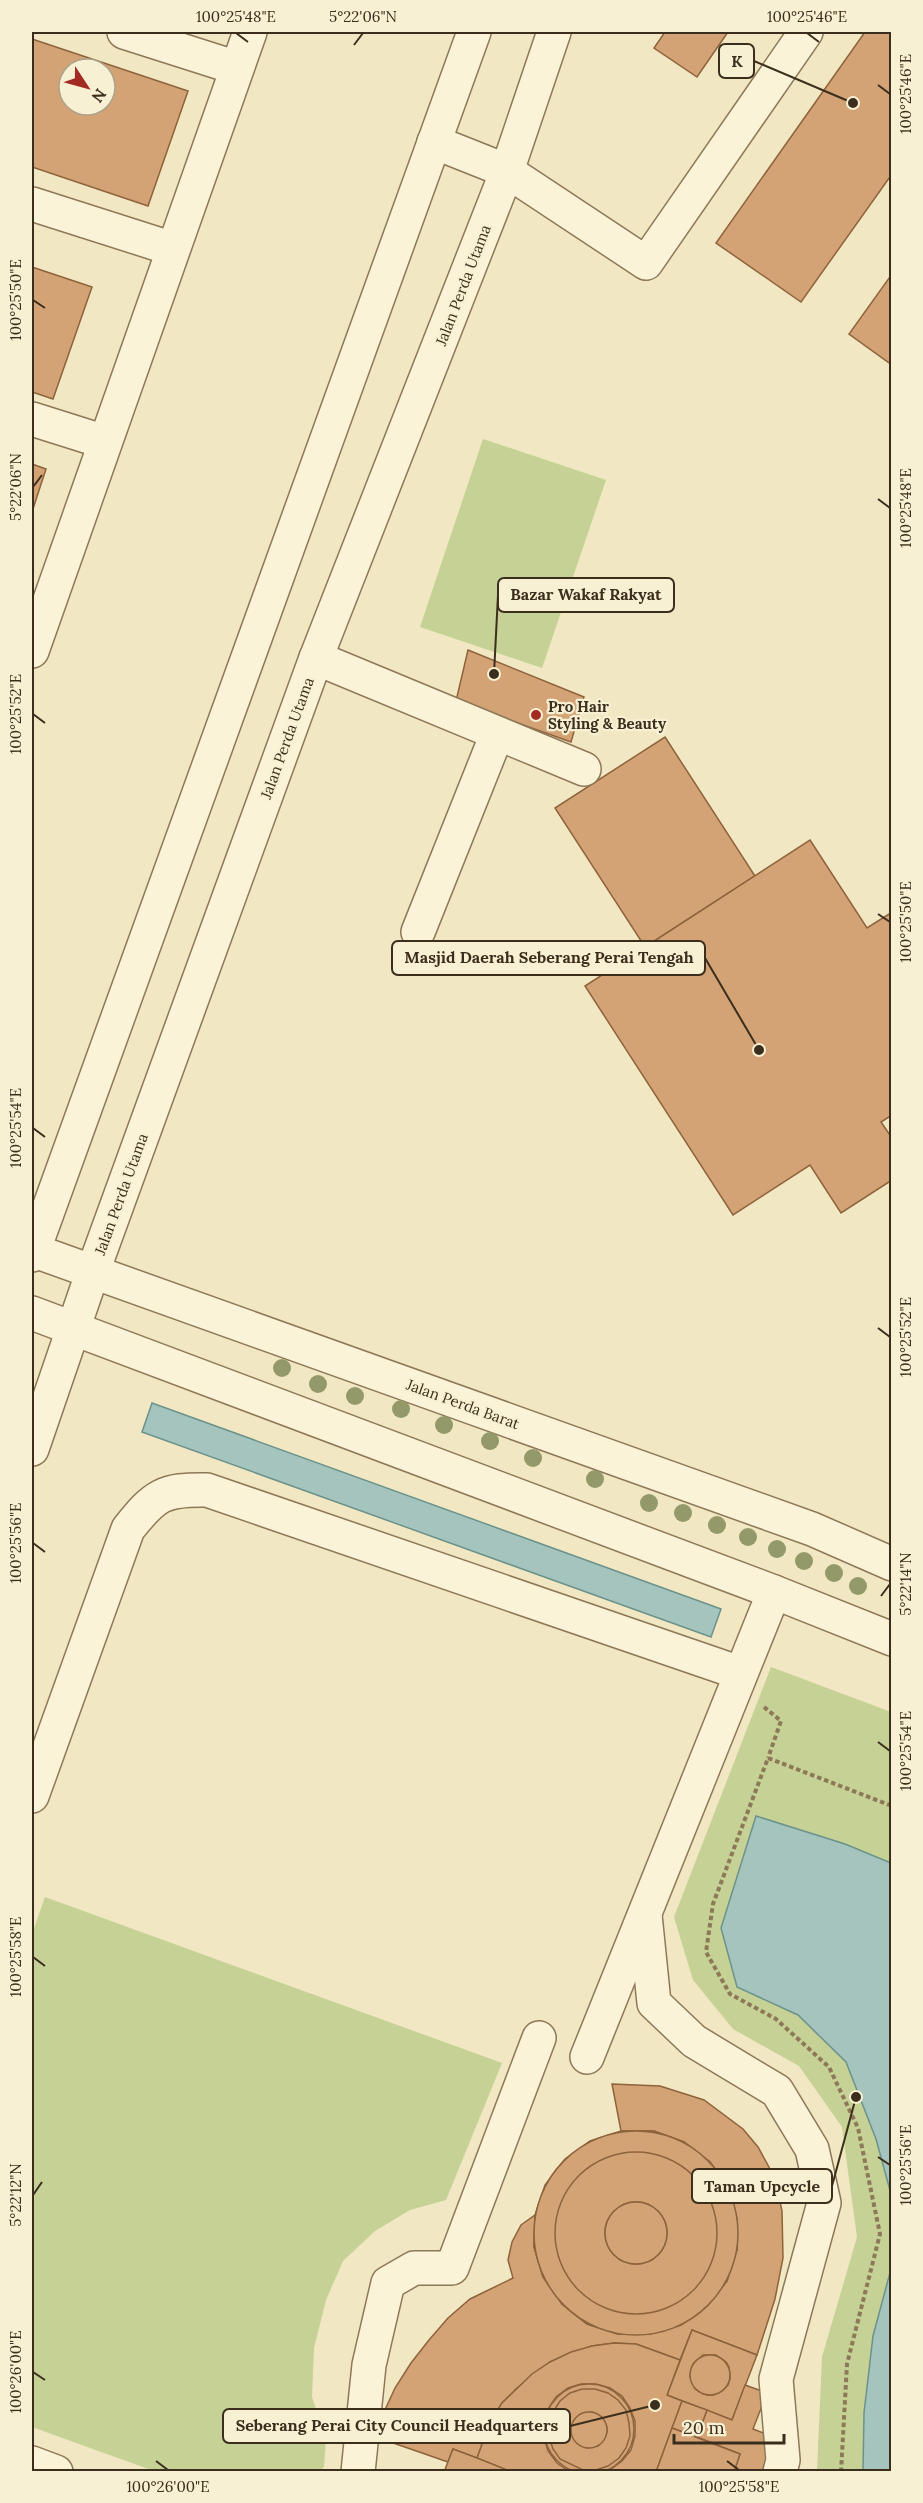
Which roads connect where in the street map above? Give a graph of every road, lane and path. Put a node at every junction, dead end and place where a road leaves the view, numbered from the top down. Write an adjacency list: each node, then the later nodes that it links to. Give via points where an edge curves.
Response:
1 (124, 32): 6 (street)
2 (250, 32): 6 (street)
3 (474, 32): 7 (street)
4 (554, 32): 8 (street, Jalan Perda Utama)
5 (806, 32): 8 (street, via 646,263)
6 (237, 68): 10 (street)
7 (434, 142): 8 (street); 18 (street)
8 (507, 171): 14 (street, Jalan Perda Utama)
9 (32, 204): 10 (street)
10 (173, 249): 12 (street)
11 (32, 419): 12 (street)
12 (105, 442): 13 (street)
13 (33, 644)
14 (316, 658): 15 (street); 19 (street, Jalan Perda Utama)
15 (497, 734): 16 (street); 17 (street)
16 (584, 769)
17 (418, 932)
18 (32, 1252): 19 (street, Jalan Perda Barat)
19 (93, 1271): 21 (street, Jalan Perda Utama); 23 (street, Jalan Perda Barat, via 812,1529)
20 (32, 1313): 21 (street)
21 (74, 1328): 22 (street, Jalan Perda Utama); 24 (street)
22 (32, 1449)
23 (891, 1564)
24 (774, 1592): 25 (street); 26 (street)
25 (884, 1636)
26 (737, 1678): 27 (path, via 781,1721); 28 (street, via 207,1490 176,1490 147,1505 128,1529); 30 (street)
27 (768, 1758): 29 (path); 37 (path, via 713,1904 706,1952 730,1995 776,2019 829,2067 858,2128 880,2234 847,2364)
28 (32, 1796)
29 (891, 1806)
30 (645, 1915): 32 (street); 36 (street, via 654,2003 694,2041 777,2091 812,2149 824,2203 776,2379 783,2460)
31 (539, 2037): 35 (street, via 452,2268 414,2268 388,2283 369,2365)
32 (587, 2057)
33 (32, 2463): 34 (street)
34 (56, 2472)
35 (358, 2472)
36 (780, 2472)
37 (841, 2472)

